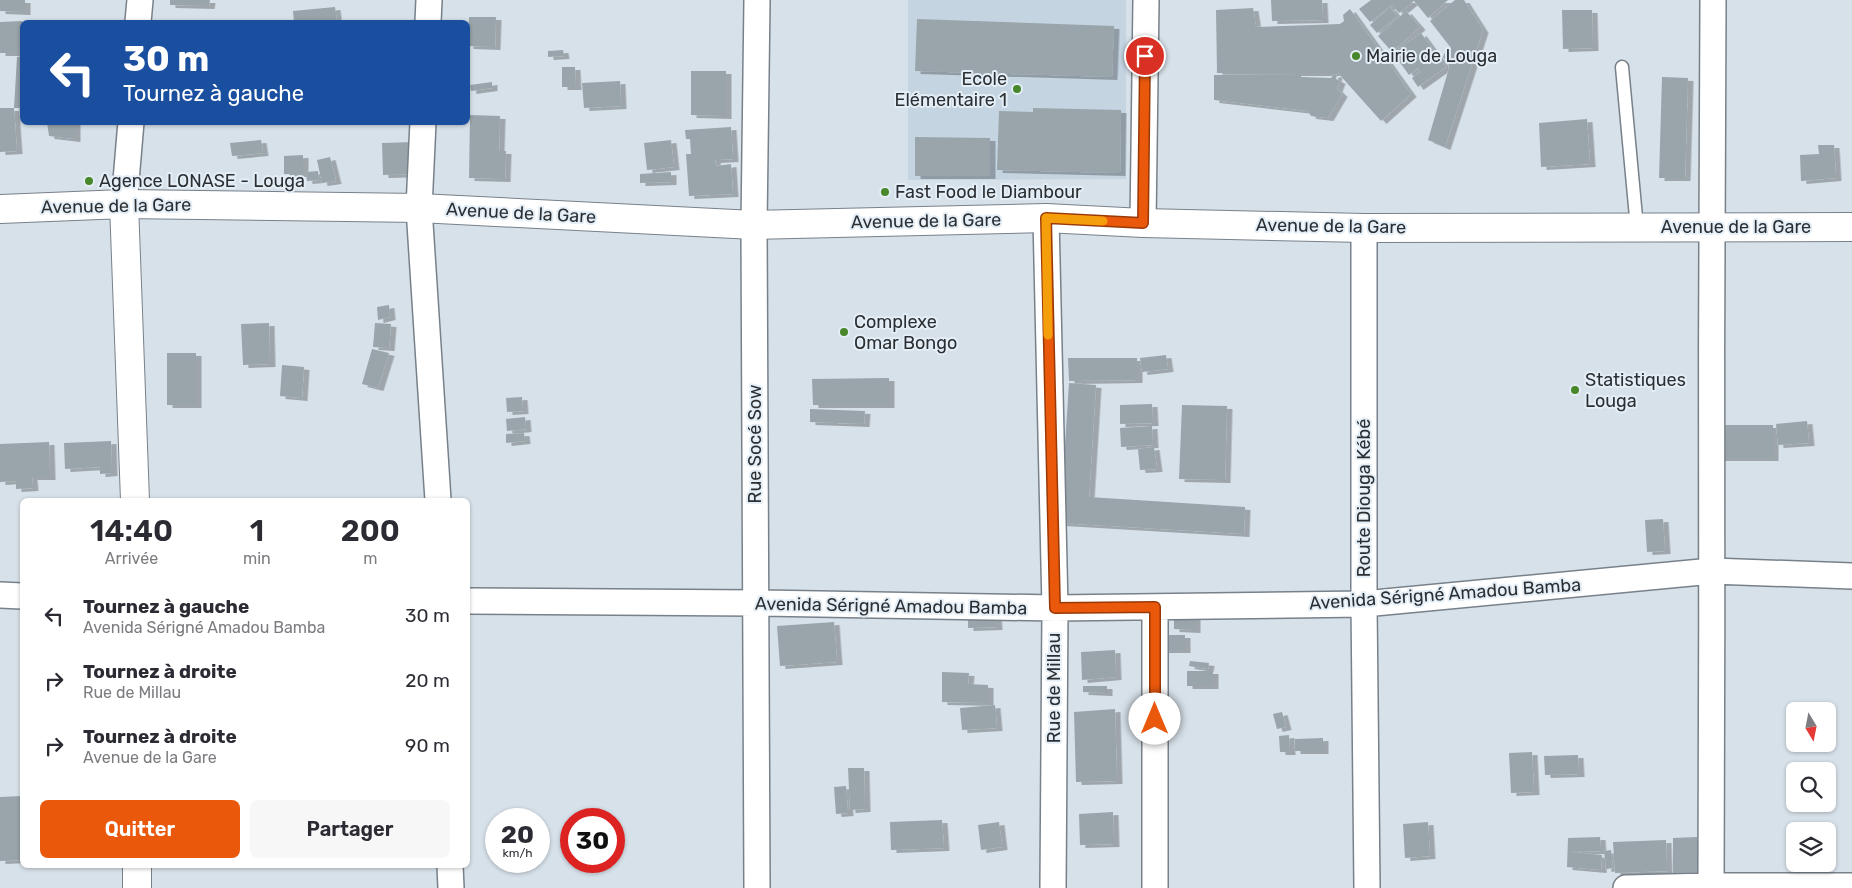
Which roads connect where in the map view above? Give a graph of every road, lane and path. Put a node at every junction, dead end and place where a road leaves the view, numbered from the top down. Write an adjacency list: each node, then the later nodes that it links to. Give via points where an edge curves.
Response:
1 (140, 0): 6 (street)
2 (429, 0): 7 (street)
3 (757, 0): 16 (street, Rue Socé Sow)
4 (1146, 0): 15 (street)
5 (1713, 0): 20 (street)
6 (138, 20)
7 (428, 20)
8 (1622, 67): 19 (lane)
9 (131, 125): 11 (street)
10 (423, 125): 12 (street)
11 (124, 204): 12 (street, Avenue de la Gare); 13 (street, Avenue de la Gare); 21 (street)
12 (419, 208): 16 (street, Avenue de la Gare); 22 (street)
13 (0, 209)
14 (1046, 218): 15 (street, Avenue de la Gare); 16 (street, Avenue de la Gare); 31 (street, Rue de Millau)
15 (1143, 223): 18 (street, Avenue de la Gare)
16 (754, 225): 28 (street, Rue Socé Sow)
17 (1852, 227): 20 (street, Avenue de la Gare)
18 (1364, 228): 19 (street, Avenue de la Gare); 29 (street, Route Diouga Kébé)
19 (1637, 228): 20 (street, Avenue de la Gare)
20 (1710, 228): 23 (street)
21 (135, 498)
22 (438, 498)
23 (1712, 571): 24 (street, Avenida Sérigné Amadou Bamba); 29 (street, Avenida Sérigné Amadou Bamba); 35 (street)
24 (1852, 576)
25 (0, 595): 26 (street)
26 (20, 596)
27 (470, 601): 28 (street, Avenida Sérigné Amadou Bamba)
28 (755, 603): 31 (street, Avenida Sérigné Amadou Bamba); 38 (street, Rue Socé Sow)
29 (1364, 604): 30 (street, Avenida Sérigné Amadou Bamba); 41 (street, Route Diouga Kébé)
30 (1155, 607): 31 (street, Avenida Sérigné Amadou Bamba); 40 (street)
31 (1055, 608): 39 (street, Rue de Millau)
32 (137, 868): 36 (street)
33 (450, 868): 37 (street)
34 (1852, 886): 35 (street)
35 (1711, 887): 42 (street)
36 (137, 888)
37 (451, 888)
38 (757, 888)
39 (1053, 888)
40 (1155, 888)
41 (1367, 888)
42 (1626, 888)

